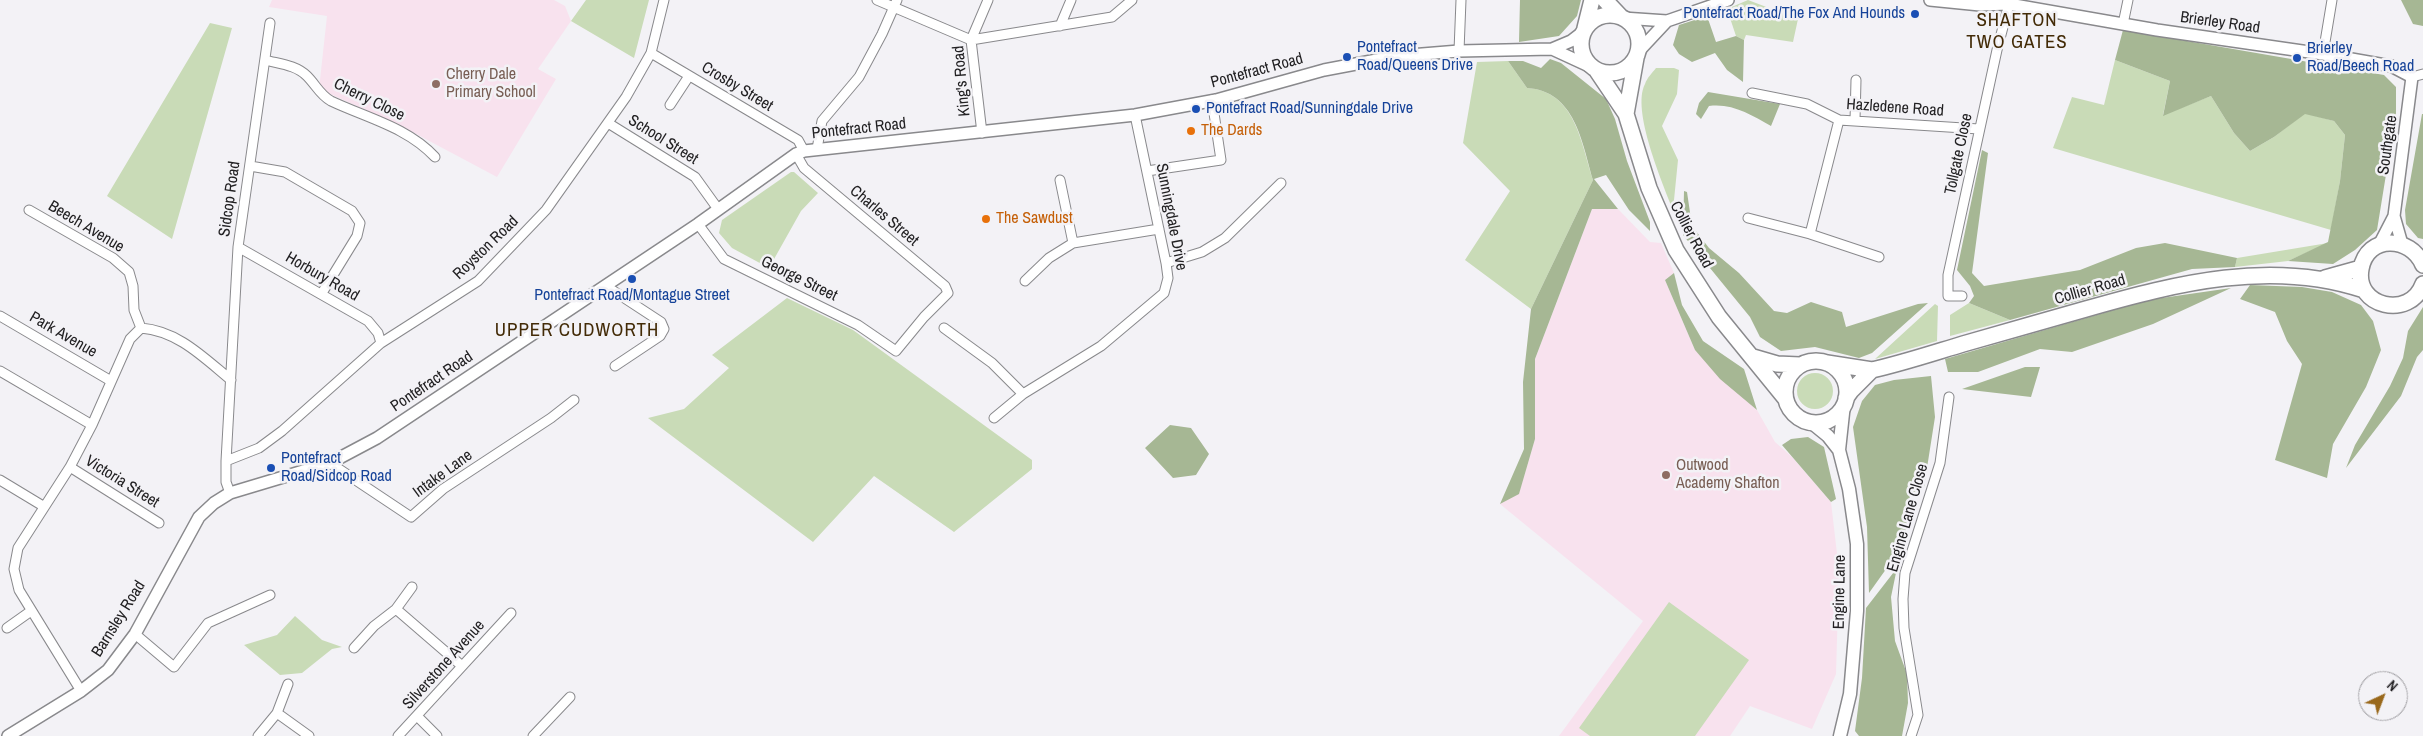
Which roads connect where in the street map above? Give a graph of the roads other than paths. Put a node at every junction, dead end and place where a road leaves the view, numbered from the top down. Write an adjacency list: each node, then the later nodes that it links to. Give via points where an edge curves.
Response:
1 (664, 0): 25 (street, Royston Road)
2 (877, 0): 14 (street)
3 (988, 0): 22 (street, King's Road)
4 (1071, 0): 20 (street)
5 (1132, 0): 20 (street, via 1112,17)
6 (1461, 0): 24 (street)
7 (1592, 0): 21 (highway)
8 (1605, 0): 16 (highway)
9 (1728, 0): 15 (street)
10 (1930, 0): 13 (street, via 1980,5)
11 (2128, 0): 19 (street)
12 (2332, 0): 26 (street)
13 (2009, 2): 19 (street, Brierley Road); 41 (street, Tollgate Close)
14 (895, 4): 22 (street); 43 (street, via 863,70 822,121)
15 (1701, 4): 17 (street)
16 (1622, 17): 17 (street); 21 (highway, via 1604,15 1590,22); 27 (highway, via 1637,32)
17 (1667, 21): 27 (street)
18 (270, 23): 28 (street, Sidcop Road)
19 (2123, 24): 26 (street, Brierley Road)
20 (1060, 26): 22 (street)
21 (1585, 29): 23 (street, Pontefract Road); 29 (highway, via 1581,50)
22 (971, 40): 42 (street, King's Road)
23 (1552, 49): 24 (street, Pontefract Road); 29 (street, Pontefract Road)
24 (1459, 51): 34 (street, Pontefract Road, via 1398,56 1324,70)
25 (651, 53): 30 (street, Crosby Street); 40 (street, Royston Road)
26 (2323, 54): 31 (street, Brierley Road, via 2391,66)
27 (1637, 55): 29 (highway, via 1631,65 1615,73); 36 (highway, Collier Road)
28 (265, 60): 45 (street, Cherry Close, via 300,70 330,100 396,129 424,145); 46 (street, Sidcop Road)
29 (1594, 69): 36 (highway, Collier Road)
30 (689, 76): 35 (street); 44 (street, Crosby Street, via 798,140)
31 (2417, 76): 52 (street, Southgate)
32 (1856, 80): 39 (street)
33 (1752, 93): 38 (street, Hazledene Road, via 1807,104)
34 (1212, 100): 37 (street, Pontefract Road); 47 (street, via 1221,160)
35 (670, 105)
36 (1626, 114): 77 (highway, Collier Road, via 1649,188 1672,242 1719,316)
37 (1135, 115): 42 (street, Pontefract Road); 47 (street, Sunningdale Drive)
38 (1839, 120): 39 (street, Hazledene Road); 56 (street)
39 (1855, 120): 41 (street, Hazledene Road)
40 (608, 123): 50 (street, School Street, via 695,177); 75 (street, Royston Road, via 546,210 478,281)
41 (1980, 129): 71 (street, Tollgate Close, via 1948,275 1948,296)
42 (982, 133): 43 (street, Pontefract Road)
43 (817, 149): 44 (street, Pontefract Road)
44 (800, 152): 50 (street, Pontefract Road); 76 (street, Charles Street, via 804,168 945,286 948,293)
45 (434, 157)
46 (250, 166): 59 (street, Sidcop Road); 70 (street, via 293,176 352,211 360,223 357,236)
47 (1147, 171): 55 (street, Sunningdale Drive)
48 (1060, 180): 57 (street)
49 (1281, 183): 62 (street, via 1225,238 1202,252)
50 (718, 209): 54 (street, Pontefract Road)
51 (29, 210): 73 (street, Beech Avenue, via 113,258 129,272 134,310)
52 (2394, 216): 58 (street, Southgate); 60 (street, Southgate)
53 (1748, 218): 56 (street)
54 (698, 224): 68 (street, Pontefract Road); 76 (street, George Street, via 724,259 858,325)
55 (1159, 229): 57 (street); 62 (street, Sunningdale Drive)
56 (1810, 234): 61 (street)
57 (1073, 243): 66 (street, via 1049,258)
58 (2379, 245): 60 (highway, via 2395,242); 64 (highway, via 2367,254)
59 (238, 247): 70 (street, Horbury Road); 83 (street, Sidcop Road)
60 (2412, 247): 63 (highway)
61 (1880, 257)
62 (1166, 263): 85 (street, Sunningdale Drive, via 1168,278 1164,293 1101,346)
63 (2423, 264)
64 (2361, 268): 65 (highway, Collier Road); 69 (highway)
65 (2323, 278): 69 (highway, Collier Road); 81 (highway, Collier Road, via 2257,274 2203,280 2146,292)
66 (1025, 281)
67 (2423, 284): 69 (highway, Collier Road, via 2410,301 2393,307 2376,302)
68 (606, 286): 80 (street, via 661,322 664,329 660,336); 95 (street, Pontefract Road, via 377,438)
69 (2364, 290)
70 (322, 293): 75 (street, Horbury Road, via 368,321 378,333)
71 (1962, 296)
72 (0, 316): 84 (street, Park Avenue)
73 (141, 328): 83 (street, via 159,329 183,340); 84 (street, Park Avenue, via 130,339)
74 (944, 328): 85 (street, via 997,367)
75 (380, 343): 94 (street, Royston Road, via 282,431 259,448)
76 (896, 352)
77 (1753, 357): 79 (highway, via 1777,364); 87 (highway, Collier Road)
78 (1827, 363): 79 (highway, via 1814,361); 81 (highway, Collier Road); 89 (highway, via 1841,373 1845,381)
79 (1800, 365): 87 (highway, via 1787,379)
80 (615, 366)
81 (1872, 370): 89 (highway, Collier Road, via 1850,391)
82 (0, 371): 92 (street)
83 (231, 380): 94 (street, Sidcop Road)
84 (110, 381): 92 (street, Park Avenue)
85 (1024, 394): 90 (street, Sunningdale Drive)
86 (1949, 397): 122 (street, Engine Lane Close, via 1940,464 1906,573 1903,599 1904,628 1918,715)
87 (1785, 398): 91 (highway, via 1795,415)
88 (574, 400): 95 (street, Intake Lane, via 443,489 411,517)
89 (1845, 401): 91 (highway, via 1835,417); 93 (main road, Engine Lane)
90 (994, 418)
91 (1812, 423): 93 (main road, Engine Lane)
92 (92, 425): 96 (street, Park Avenue)
93 (1839, 450): 121 (main road, Engine Lane, via 1856,544 1857,611 1850,694)
94 (226, 461): 98 (street, via 226,482)
95 (330, 463): 98 (street, Pontefract Road)
96 (70, 467): 99 (street, Park Avenue); 100 (street, Victoria Street)
97 (0, 480): 99 (street)
98 (230, 493): 107 (street, Barnsley Road, via 199,517)
99 (43, 506): 104 (street, Park Avenue, via 18,548 14,569 19,590)
100 (159, 522)
101 (412, 587): 103 (street)
102 (270, 595): 107 (street, via 208,623 174,666)
103 (396, 609): 108 (street, via 374,626); 109 (street)
104 (31, 611): 106 (street); 111 (street, Park Avenue)
105 (511, 613): 109 (street, Silverstone Avenue)
106 (7, 628)
107 (135, 634): 111 (street, Barnsley Road, via 108,670)
108 (354, 648)
109 (462, 666): 114 (street, Silverstone Avenue)
110 (288, 684): 113 (street)
111 (82, 691): 115 (street, Barnsley Road)
112 (570, 697): 120 (street)
113 (277, 713): 116 (street); 117 (street)
114 (417, 716): 118 (street, Silverstone Avenue); 119 (street)
115 (8, 736)
116 (258, 736)
117 (309, 736)
118 (398, 736)
119 (437, 736)
120 (533, 736)
121 (1840, 736)
122 (1911, 736)

